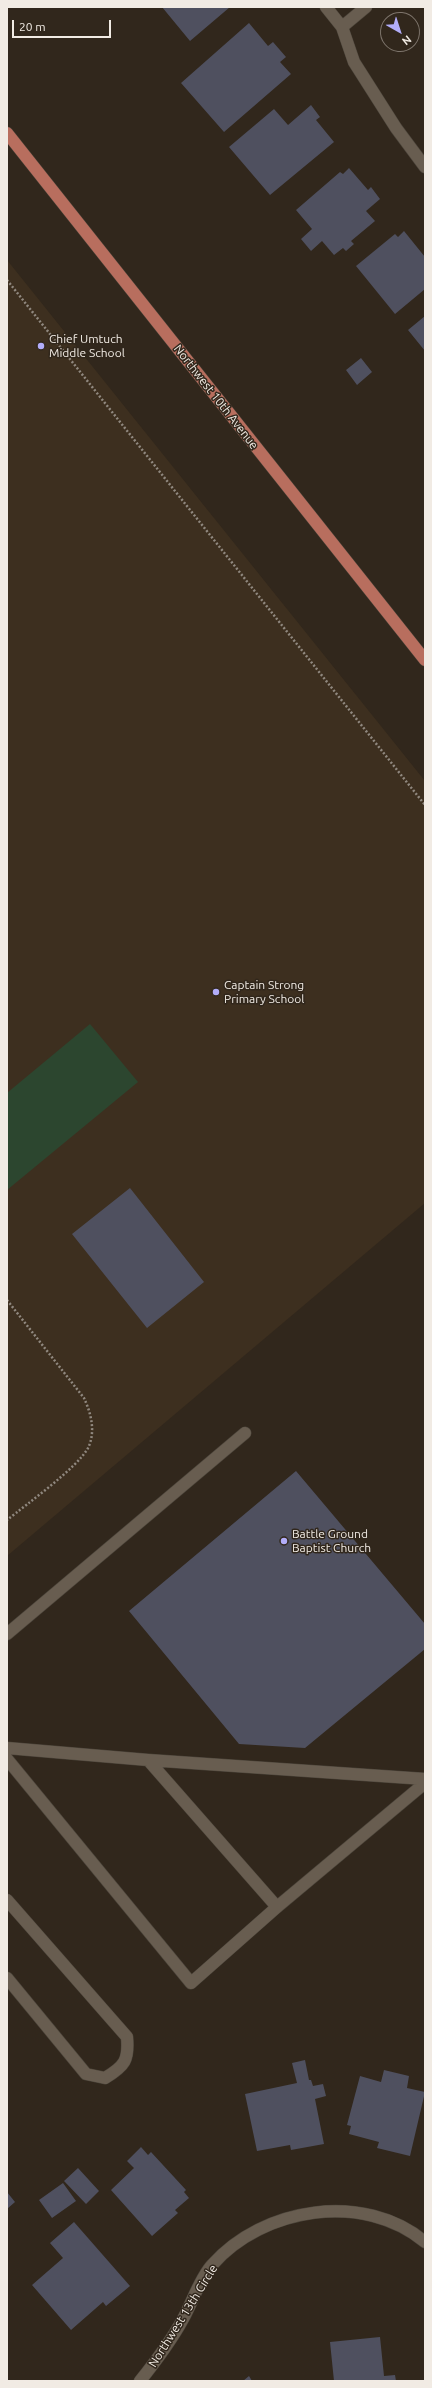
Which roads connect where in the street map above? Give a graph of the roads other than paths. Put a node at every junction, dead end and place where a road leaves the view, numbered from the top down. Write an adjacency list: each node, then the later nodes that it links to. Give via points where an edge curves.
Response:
1 (326, 7): 3 (street)
2 (366, 7): 3 (street)
3 (342, 27): 5 (street, via 354,62 396,128)
4 (7, 133): 6 (main road, Northwest 10th Avenue)
5 (425, 167)
6 (425, 660)
7 (245, 1432): 8 (street)
8 (7, 1634)
9 (7, 1748): 11 (street)
10 (7, 1759): 15 (street, via 191,1983)
11 (148, 1760): 12 (street); 15 (street)
12 (425, 1779)
13 (425, 1783): 15 (street)
14 (7, 1900): 16 (street, via 127,2037 128,2053 121,2069 105,2078 86,2074)
15 (277, 1907)
16 (7, 1978)
17 (425, 2242): 18 (street, Northwest 13th Circle, via 414,2233 380,2217 344,2212 308,2212 269,2223 240,2241 211,2266 183,2320)
18 (140, 2381)

